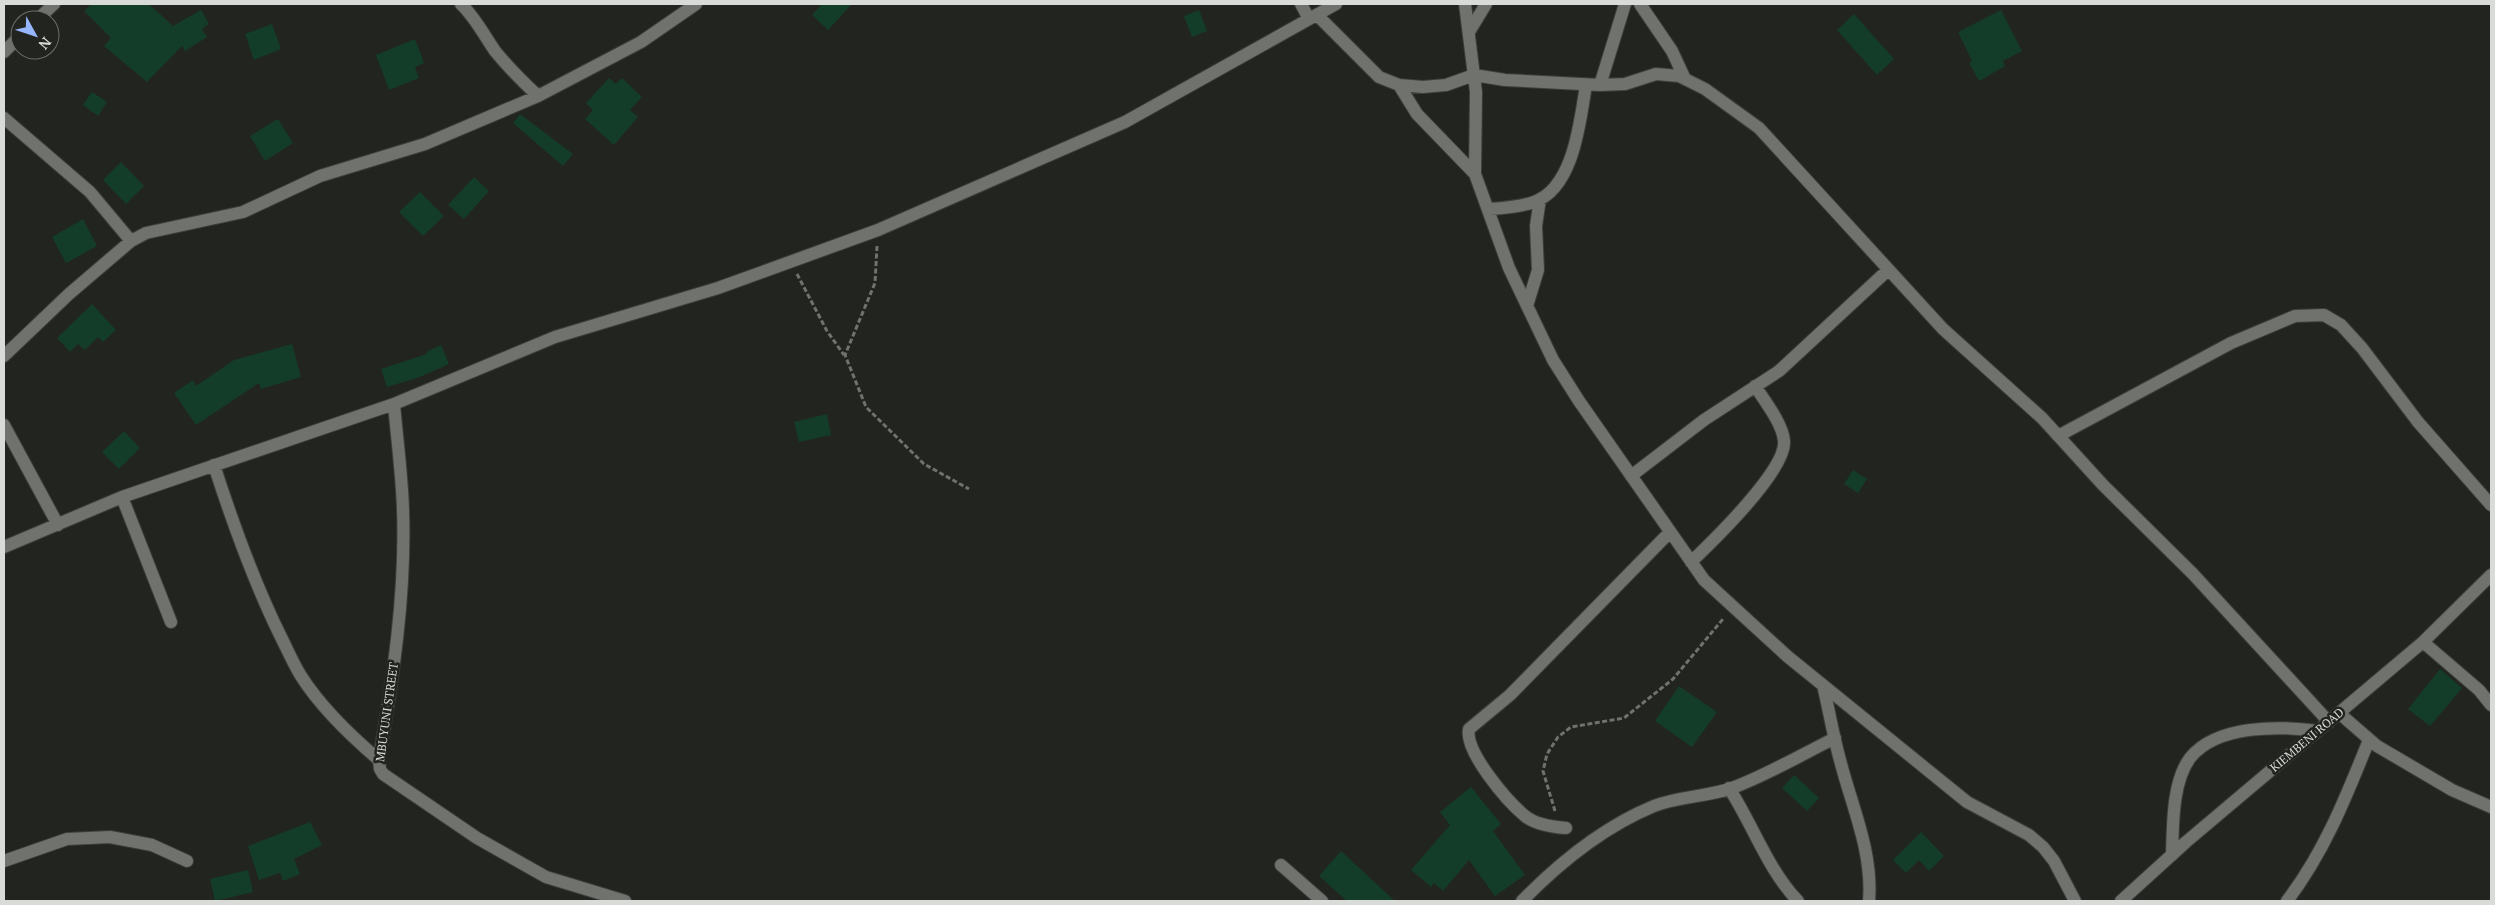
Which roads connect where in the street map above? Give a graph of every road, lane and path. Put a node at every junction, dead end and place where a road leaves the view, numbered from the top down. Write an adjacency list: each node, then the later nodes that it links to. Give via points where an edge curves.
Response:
1 (460, 4): 16 (street, via 468,10 515,75)
2 (696, 4): 16 (street, via 641,42)
3 (1301, 4): 9 (street)
4 (1336, 4): 9 (street)
5 (1465, 4): 10 (street)
6 (1486, 4): 10 (street)
7 (1624, 4): 15 (street)
8 (1640, 4): 12 (street, via 1667,43)
9 (1313, 17): 13 (street, via 1379,77); 21 (street, via 1125,122)
10 (1468, 32): 11 (street)
11 (1474, 75): 13 (street, via 1446,85); 14 (street); 18 (street)
12 (1685, 79): 15 (street, via 1656,74 1625,84); 24 (street, via 1705,89 1759,128)
13 (1398, 85): 18 (street, via 1417,114)
14 (1586, 85): 15 (street); 19 (street, via 1568,164 1560,182)
15 (1600, 85)
16 (538, 96): 22 (street, via 425,144 320,176 243,212 146,233)
17 (4, 118): 22 (street, via 90,192)
18 (1475, 174): 20 (street)
19 (1540, 199): 20 (street); 25 (street, via 1536,226 1538,270)
20 (1489, 210): 25 (street, via 1508,268)
21 (878, 230): 23 (street); 27 (path, via 876,283)
22 (131, 241): 26 (street)
23 (790, 262): 27 (path); 29 (street, via 718,288 556,337)
24 (1888, 270): 28 (street, via 1779,370); 31 (street, via 1943,329)
25 (1527, 306): 33 (street, via 1553,360)
26 (4, 356)
27 (845, 356): 34 (path, via 866,407 924,464)
28 (1755, 386): 33 (street); 40 (street, via 1774,415 1784,439 1782,455 1769,476)
29 (394, 404): 32 (street); 51 (street, MBUYUNI STREET, via 403,511 401,575 395,668)
30 (4, 425): 37 (street)
31 (2058, 436): 36 (street, via 2231,343 2295,316 2324,316 2341,325 2362,348 2418,422); 47 (street)
32 (214, 465): 35 (street); 51 (street, via 244,553 301,677 333,716)
33 (1631, 476): 38 (street)
34 (969, 489)
35 (122, 498): 37 (street); 43 (street)
36 (2491, 505)
37 (58, 525): 39 (street)
38 (1670, 532): 40 (street); 54 (street, via 1510,695 1469,729 1467,737 1472,751 1498,787 1525,816 1552,827)
39 (4, 547)
40 (1692, 562): 42 (street, via 1704,580)
41 (2491, 575): 44 (street, KIEMBENI ROAD)
42 (1733, 607): 45 (street); 54 (path, via 1673,679 1624,718 1571,727 1558,737 1547,754 1543,771 1556,814)
43 (171, 622)
44 (2422, 642): 46 (street, via 2479,690); 47 (street, KIEMBENI ROAD)
45 (1823, 685): 49 (street); 64 (street, via 1967,802 2029,835 2054,861)
46 (2491, 705)
47 (2334, 717): 48 (street, KIEMBENI ROAD); 50 (street)
48 (2318, 730): 55 (street, KIEMBENI ROAD); 55 (street, via 2281,727 2237,732 2209,744 2190,758 2178,786 2173,812)
49 (1835, 738): 52 (street); 63 (street, via 1864,840 1871,881)
50 (2369, 740): 53 (street, via 2435,781); 66 (street, via 2339,815)
51 (379, 760): 59 (street, MBUYUNI STREET, via 383,774 477,838 546,877)
52 (1730, 788): 61 (street, via 1655,806 1627,820 1580,848); 62 (street, via 1777,876)
53 (2491, 807)
54 (1566, 828)
55 (2172, 855): 65 (street, KIEMBENI ROAD)
56 (4, 861): 57 (street, via 67,840 110,837 152,845)
57 (187, 861)
58 (1281, 865): 60 (street)
59 (625, 901)
60 (1322, 901)
61 (1522, 901)
62 (1798, 901)
63 (1869, 901)
64 (2075, 901)
65 (2121, 901)
66 (2287, 901)

